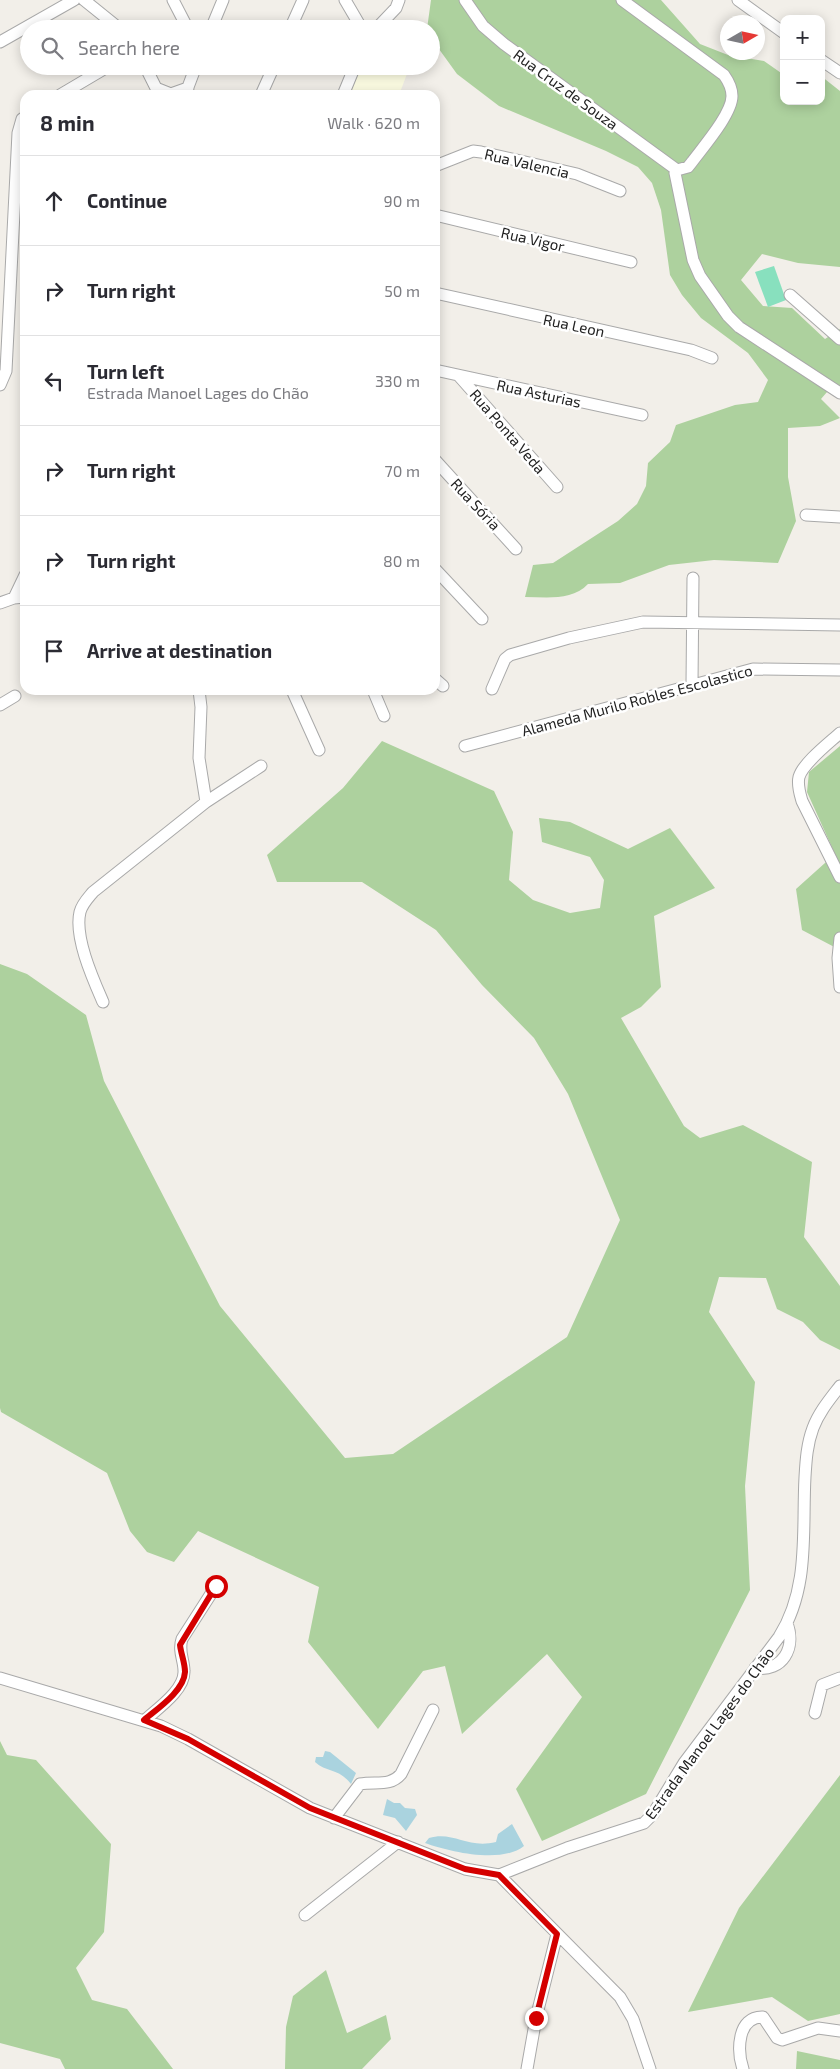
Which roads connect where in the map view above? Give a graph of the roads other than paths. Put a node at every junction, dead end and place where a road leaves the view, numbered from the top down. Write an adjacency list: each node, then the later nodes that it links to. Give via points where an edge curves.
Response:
1 (74, 0): 11 (street)
2 (84, 0): 12 (street)
3 (172, 0): 13 (street)
4 (223, 0): 14 (street)
5 (303, 0): 15 (street)
6 (345, 0): 16 (street)
7 (399, 0): 17 (street)
8 (465, 0): 35 (street, Rua Cruz de Souza, via 483,26 504,44)
9 (622, 0): 35 (street, via 724,75 731,85 729,108 688,167)
10 (738, 0): 18 (street)
11 (39, 20)
12 (109, 20)
13 (183, 20)
14 (215, 20)
15 (294, 20)
16 (357, 20)
17 (385, 20)
18 (780, 30)
19 (20, 31): 20 (street)
20 (0, 42)
21 (825, 63): 22 (street)
22 (840, 73)
23 (98, 75): 28 (street)
24 (150, 75): 29 (street)
25 (193, 75): 30 (street)
26 (270, 75): 31 (street)
27 (351, 75): 32 (street)
28 (77, 90)
29 (157, 90)
30 (187, 90)
31 (263, 90)
32 (345, 90)
33 (20, 126): 45 (street, via 6,371)
34 (440, 164): 36 (street, Rua Valencia, via 473,151 481,152 577,174)
35 (677, 170): 46 (street, via 675,182 693,260 700,276 728,316 739,327)
36 (620, 191)
37 (440, 216): 38 (street, Rua Vigor)
38 (632, 262)
39 (440, 295): 42 (street, Rua Leon, via 691,350)
40 (790, 295): 41 (street)
41 (840, 339)
42 (712, 358)
43 (440, 371): 44 (street, Rua Asturias)
44 (459, 376): 47 (street, Rua Asturias); 49 (street, Rua Ponta Veda)
45 (0, 385)
46 (840, 394)
47 (642, 415)
48 (440, 465): 52 (street, Rua Sória)
49 (557, 487)
50 (806, 514): 51 (street)
51 (840, 517)
52 (516, 549)
53 (440, 574): 57 (street)
54 (693, 578): 58 (street)
55 (19, 598): 56 (street)
56 (0, 603)
57 (482, 619)
58 (694, 624): 59 (street); 61 (street); 62 (street, via 633,623 510,655 505,659)
59 (840, 625)
60 (840, 670): 61 (street, Alameda Murilo Robles Escolastico, via 762,668)
61 (692, 684): 70 (street, Alameda Murilo Robles Escolastico)
62 (492, 689)
63 (200, 695): 73 (street, via 199,758)
64 (294, 695): 71 (street)
65 (375, 695): 68 (street)
66 (15, 696): 67 (street)
67 (0, 705)
68 (384, 716)
69 (840, 733): 74 (street, via 805,767 799,777 798,789)
70 (465, 746)
71 (319, 750)
72 (260, 766): 73 (street)
73 (206, 802): 77 (street, via 93,892 85,902 80,918 83,948)
74 (840, 877)
75 (840, 938): 76 (street)
76 (840, 987)
77 (103, 1002)
78 (840, 1386): 80 (street, Estrada Manoel Lages do Chão, via 814,1427 807,1449 803,1566)
79 (216, 1586): 86 (street, via 180,1645 185,1673 183,1680 169,1698)
80 (788, 1623): 81 (street, Estrada Manoel Lages do Chão); 81 (street, via 791,1643 785,1658 773,1667)
81 (755, 1668): 89 (street, Estrada Manoel Lages do Chão, via 684,1763 654,1814 644,1823)
82 (0, 1678): 86 (street)
83 (840, 1678): 85 (street, via 822,1685)
84 (433, 1710): 87 (street, via 396,1780 360,1784)
85 (815, 1713)
86 (144, 1720): 87 (street, via 188,1739 310,1808)
87 (334, 1818): 88 (street)
88 (398, 1842): 89 (street, via 465,1869); 90 (street)
89 (499, 1875): 91 (street)
90 (305, 1915)
91 (557, 1934): 93 (street); 94 (street, via 620,1997 633,2019)
92 (840, 2032): 95 (street, via 818,2028 782,2040 776,2038 763,2017 757,2017 744,2028 739,2046)
93 (527, 2069)
94 (650, 2069)
95 (743, 2069)

